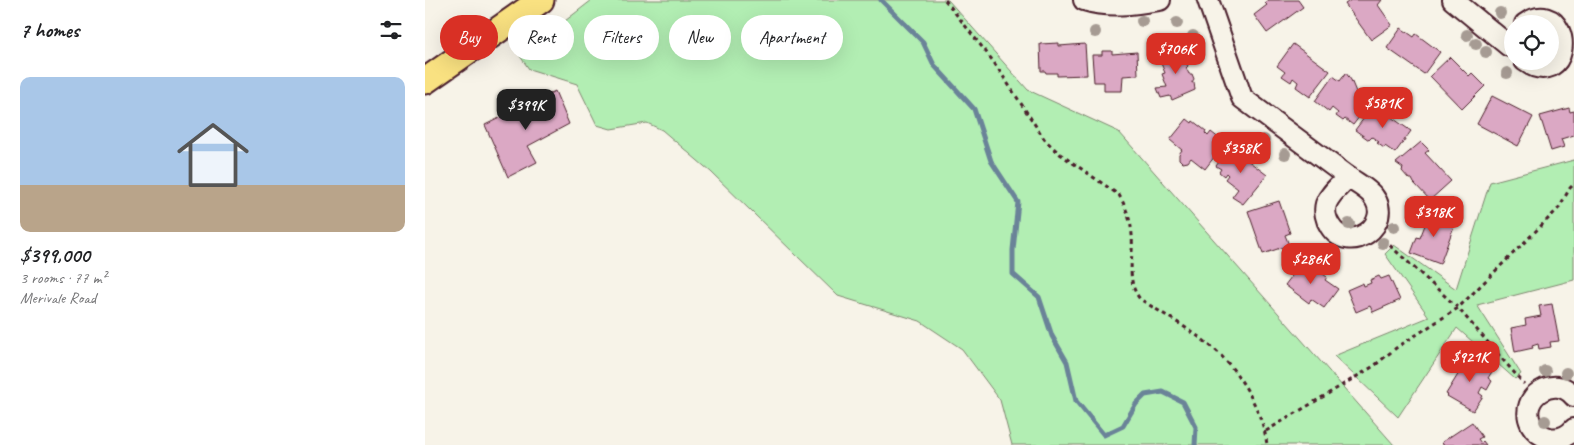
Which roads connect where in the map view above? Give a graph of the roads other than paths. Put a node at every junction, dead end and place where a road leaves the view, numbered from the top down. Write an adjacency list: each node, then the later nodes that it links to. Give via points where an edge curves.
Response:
1 (541, 0): 9 (main road)
2 (1084, 0): 3 (street, via 1129,5)
3 (1160, 0)
4 (1208, 0): 10 (street, via 1242,98)
5 (1453, 0): 7 (street)
6 (1559, 24): 8 (street, via 1567,35 1568,44)
7 (1504, 40)
8 (1559, 61)
9 (425, 81)
10 (1348, 177): 10 (street, via 1331,196 1325,213 1332,230 1348,238 1357,238 1365,235 1377,222 1378,206 1369,192)
11 (1574, 396): 12 (street, via 1557,386 1548,387 1535,396 1528,412 1533,428 1548,438 1565,436)
12 (1574, 429)

